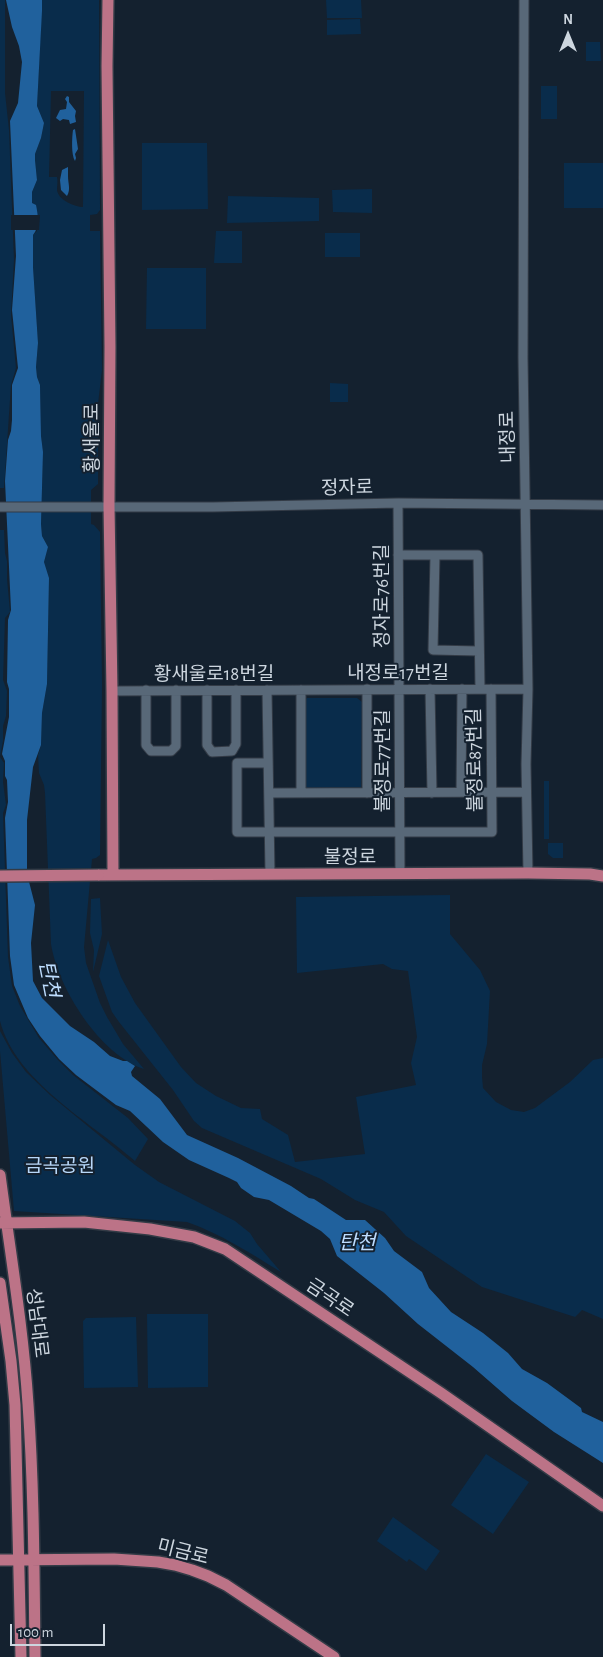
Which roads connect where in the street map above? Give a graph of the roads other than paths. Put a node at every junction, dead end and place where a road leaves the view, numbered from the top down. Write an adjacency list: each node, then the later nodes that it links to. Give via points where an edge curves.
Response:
1 (108, 0): 6 (main road, 황새울로)
2 (524, 0): 4 (street, 내정로)
3 (398, 504): 4 (street, 정자로); 6 (street, 정자로); 8 (street, 정자로76번길)
4 (525, 505): 5 (street, 정자로); 16 (street, 내정로)
5 (603, 505)
6 (109, 506): 7 (street, 정자로); 17 (main road, 황새울로)
7 (0, 507)
8 (398, 555): 9 (street); 11 (street, 정자로76번길)
9 (435, 555): 10 (street, via 478,555); 10 (street, via 433,650)
10 (479, 651): 14 (street)
11 (399, 689): 12 (street, 내정로17번길); 25 (street, 내정로17번길); 33 (street, 불정로77번길)
12 (430, 689): 13 (street, 내정로17번길); 34 (street)
13 (462, 689): 14 (street, 내정로17번길); 27 (street)
14 (480, 689): 15 (street, 내정로17번길)
15 (491, 689): 16 (street, 내정로17번길); 28 (street, 불정로87번길)
16 (528, 689): 29 (street, 내정로)
17 (112, 690): 18 (street, 황새울로18번길); 41 (main road, 황새울로)
18 (146, 690): 19 (street, 황새울로18번길); 19 (street, via 146,745 151,752 171,752 176,746)
19 (176, 690): 20 (street, 황새울로18번길)
20 (207, 690): 21 (street, 황새울로18번길); 21 (street, via 207,744 212,752 232,752 236,744)
21 (236, 690): 22 (street, 황새울로18번길)
22 (267, 690): 23 (street, 황새울로18번길); 26 (street)
23 (301, 690): 24 (street, 황새울로18번길); 31 (street)
24 (317, 690): 25 (street, 내정로17번길)
25 (367, 690): 32 (street)
26 (268, 763): 30 (street); 35 (street, via 237,763 237,832)
27 (461, 792): 28 (street); 34 (street)
28 (492, 792): 29 (street); 37 (street, 불정로87번길)
29 (526, 792): 38 (street, 내정로)
30 (269, 793): 31 (street); 35 (street)
31 (301, 793): 32 (street)
32 (367, 793): 33 (street)
33 (400, 793): 34 (street); 36 (street, 불정로77번길)
34 (432, 793)
35 (269, 832): 36 (street); 39 (street)
36 (400, 832): 37 (street, 불정로77번길); 40 (street, 불정로77번길)
37 (492, 832)
38 (528, 873): 40 (main road, 불정로); 43 (main road, 불정로)
39 (270, 874): 40 (main road, 불정로); 41 (main road, 불정로)
40 (400, 874)
41 (113, 875): 42 (main road, 불정로, bridge)
42 (0, 876)
43 (603, 876)
44 (0, 1174): 45 (main road, 성남대로)
45 (3, 1223): 47 (main road, 금곡로, via 84,1222 150,1229 194,1237 225,1249); 50 (main road, 성남대로, via 24,1356)
46 (0, 1283): 49 (main road, 성남대로, via 15,1405)
47 (603, 1506)
48 (0, 1560): 49 (main road, 미금로)
49 (18, 1560): 50 (main road, 미금로); 51 (main road, 성남대로)
50 (34, 1561): 52 (main road, 성남대로); 53 (main road, 미금로, via 129,1560 175,1564 226,1585)
51 (21, 1657)
52 (35, 1657)
53 (334, 1657)

